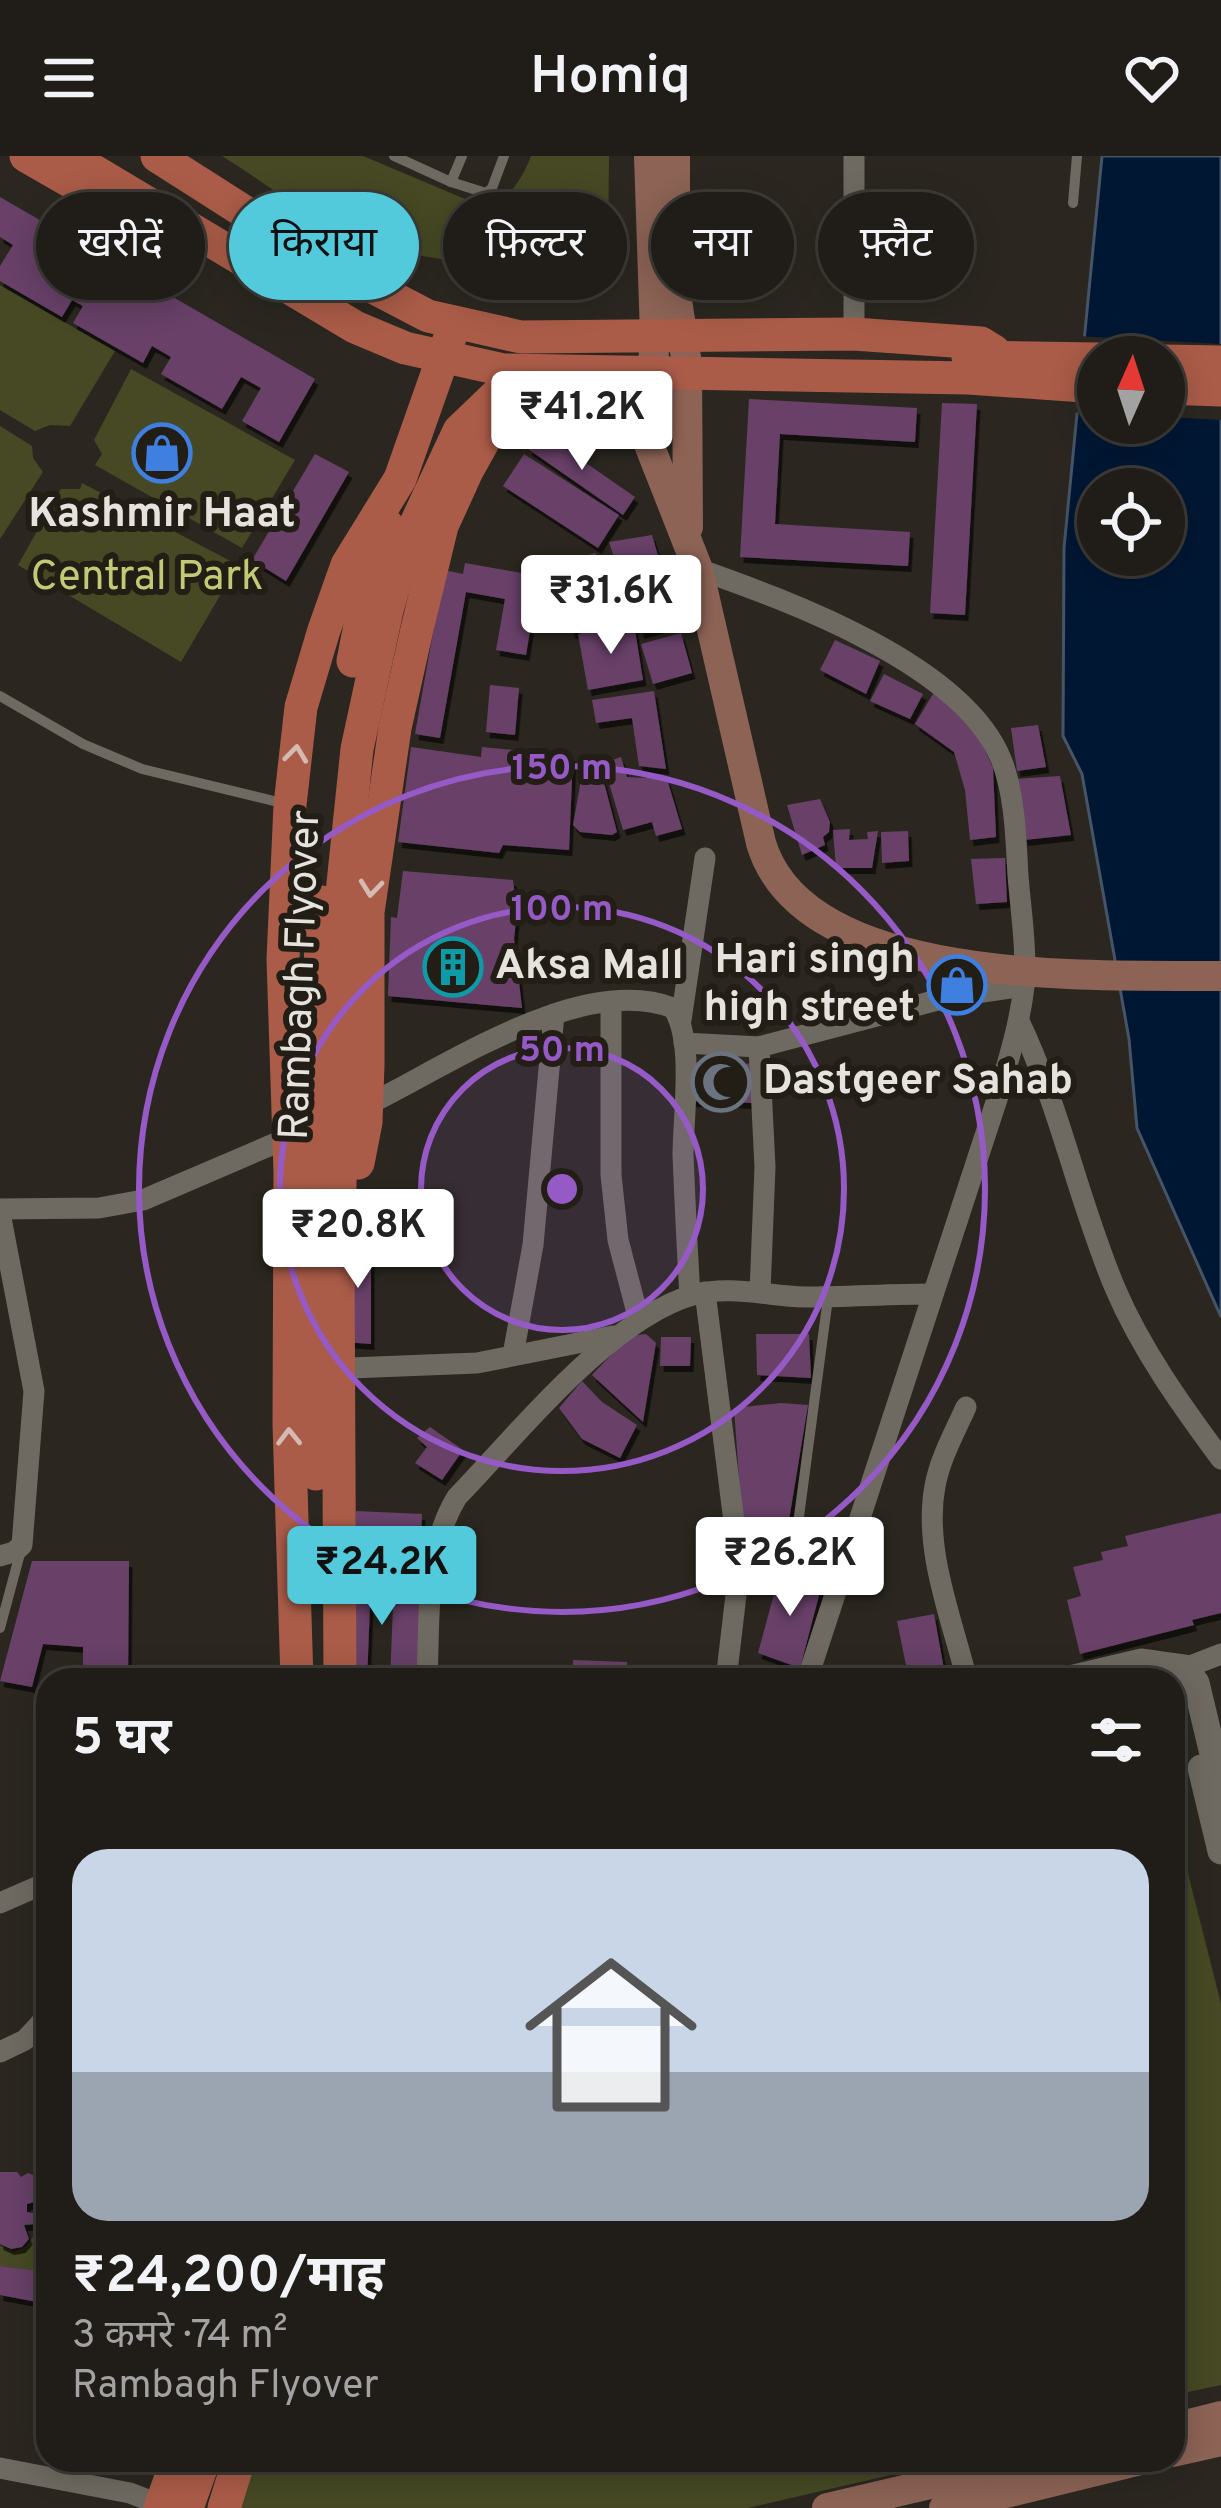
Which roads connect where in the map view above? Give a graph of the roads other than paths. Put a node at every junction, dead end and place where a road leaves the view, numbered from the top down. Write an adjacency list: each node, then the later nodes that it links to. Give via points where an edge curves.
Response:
1 (26, 156): 22 (main road, via 345,339)
2 (70, 156): 20 (main road, via 356,327 447,359 504,370)
3 (109, 156): 20 (main road, via 364,314 450,346 503,357)
4 (158, 156): 14 (main road, via 317,258)
5 (394, 156): 12 (lane)
6 (463, 156): 12 (lane)
7 (504, 156): 12 (lane, via 486,193)
8 (649, 156): 16 (main road)
9 (674, 156): 16 (main road)
10 (854, 156): 15 (street)
11 (1077, 156): 13 (lane)
12 (452, 182)
13 (1072, 202)
14 (455, 322): 16 (main road, via 521,337); 22 (main road)
15 (854, 334): 16 (main road); 20 (main road, via 980,343)
16 (669, 335): 25 (main road); 27 (main road)
17 (1185, 361): 18 (main road)
18 (1221, 362)
19 (1077, 364): 21 (main road)
20 (986, 368): 21 (main road); 27 (main road, via 979,391)
21 (1040, 372): 23 (main road)
22 (437, 376): 24 (main road); 29 (main road)
23 (1077, 382)
24 (522, 385): 25 (main road); 30 (main road); 32 (main road, Rambagh Flyover, via 459,430 405,547)
25 (651, 387): 27 (main road); 31 (main road, via 648,442)
26 (1185, 389): 28 (main road)
27 (685, 390): 31 (main road)
28 (1221, 390)
29 (400, 479): 34 (main road, one-way to 29, via 301,707 324,630 347,565); 63 (main road, Rambagh Flyover, via 364,600 321,888)
30 (442, 526): 32 (main road); 44 (main road, one-way to 44, via 376,841)
31 (693, 554): 37 (street, via 870,642 970,709 1004,764); 37 (main road, via 761,843 778,880 803,909 875,944)
32 (380, 642): 64 (main road, Rambagh Flyover, via 357,748 342,893)
33 (0, 696): 34 (lane, via 142,769)
34 (290, 805): 45 (main road, via 283,958)
35 (705, 858): 40 (street)
36 (1221, 976): 37 (main road)
37 (1024, 978): 41 (street); 43 (street)
38 (611, 1004): 39 (street); 40 (street, via 662,1004); 51 (street, via 611,1175)
39 (554, 1014): 44 (street); 53 (street, via 533,1245)
40 (681, 1020): 42 (street)
41 (1019, 1021): 49 (street); 56 (street, via 1129,1318)
42 (684, 1043): 43 (street); 48 (street, via 684,1170)
43 (759, 1047): 47 (street)
44 (366, 1106): 45 (street); 54 (main road, via 352,1222)
45 (290, 1137): 46 (street, via 143,1200); 62 (main road, one-way to 45)
46 (0, 1211): 58 (street, via 34,1391)
47 (760, 1292): 48 (street); 50 (street)
48 (697, 1294): 51 (street); 67 (street, via 737,1545)
49 (933, 1294): 50 (street); 68 (street)
50 (829, 1296): 57 (lane)
51 (639, 1320): 52 (street)
52 (614, 1336): 53 (street); 66 (street, via 444,1517)
53 (513, 1355): 54 (street)
54 (350, 1368): 65 (main road)
55 (966, 1407): 69 (street, via 935,1484 932,1518)
56 (1221, 1459)
57 (796, 1539)
58 (22, 1545): 59 (street); 60 (lane)
59 (0, 1556)
60 (0, 1628)
61 (1221, 1654): 71 (street)
62 (297, 1668)
63 (319, 1668)
64 (340, 1668)
65 (356, 1668)
66 (428, 1668)
67 (727, 1668)
68 (811, 1668)
69 (964, 1668)
70 (1117, 1668): 71 (street)
71 (1185, 1668): 73 (street, via 1196,1683)
72 (1185, 1698): 74 (street)
73 (1221, 1786)
74 (1221, 1852)
75 (36, 1888): 76 (street)
76 (0, 1904)
77 (36, 2029): 78 (street)
78 (0, 2052)
79 (1221, 2416): 80 (main road)
80 (1185, 2425)
81 (1221, 2440): 82 (main road)
82 (1185, 2449)
83 (0, 2468): 90 (street)
84 (175, 2472): 90 (main road)
85 (195, 2472): 90 (main road)
86 (224, 2472): 91 (main road)
87 (235, 2472): 92 (main road)
88 (982, 2472): 93 (main road)
89 (1092, 2472): 94 (main road)
90 (170, 2507)
91 (211, 2508)
92 (224, 2508)
93 (827, 2508)
94 (944, 2508)

